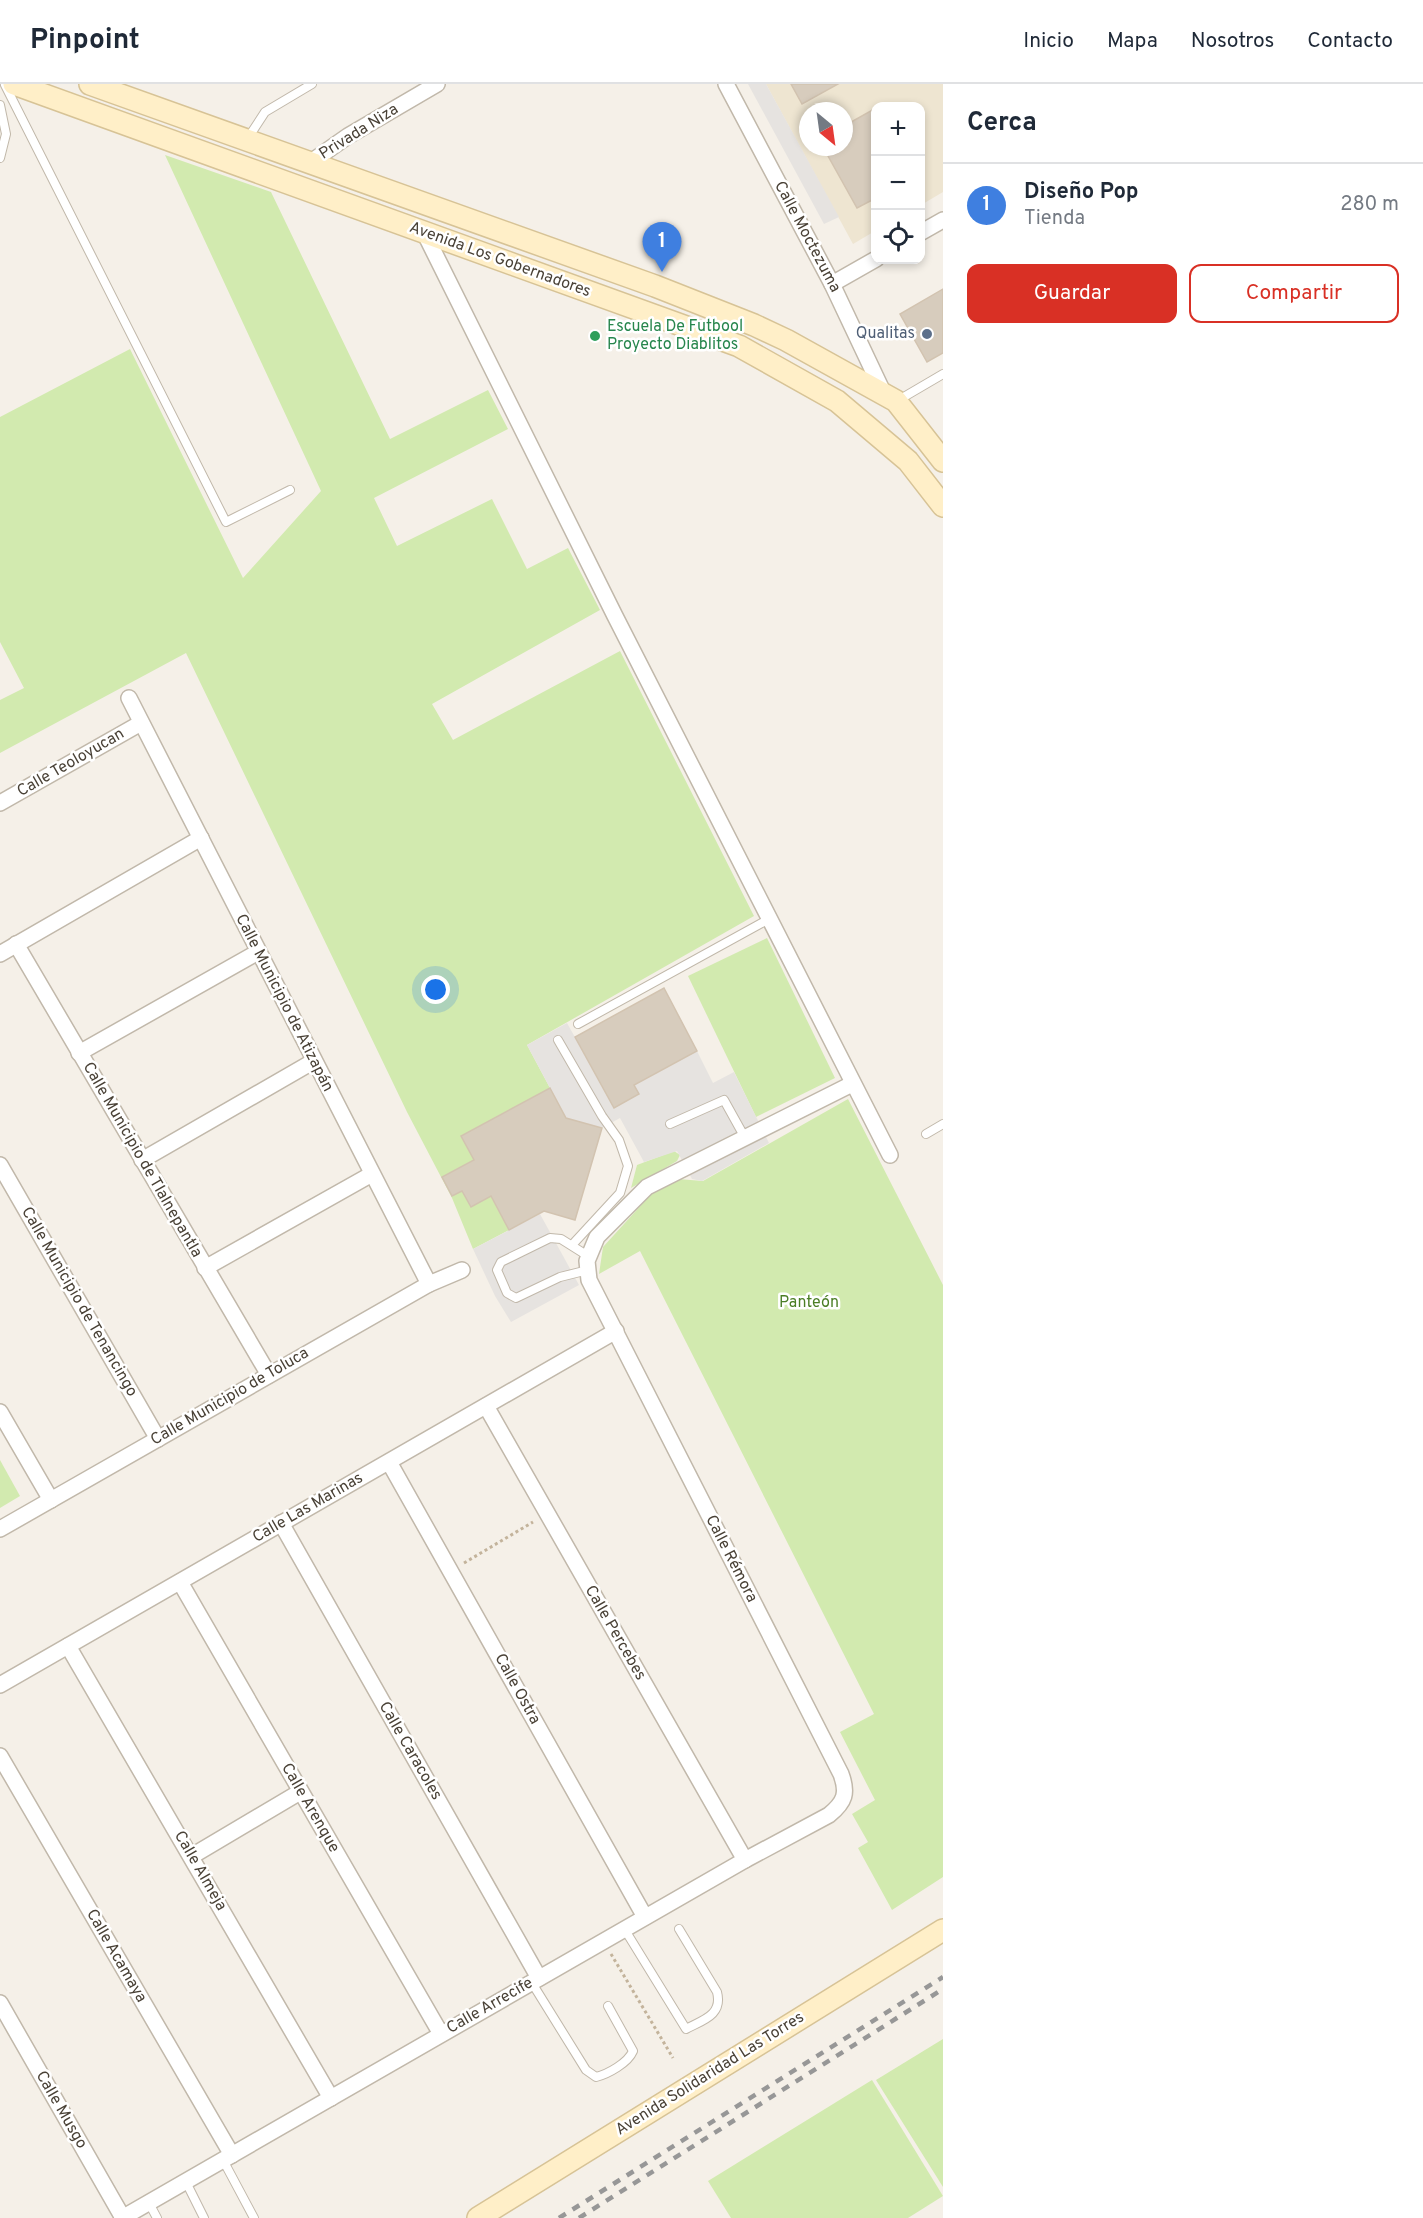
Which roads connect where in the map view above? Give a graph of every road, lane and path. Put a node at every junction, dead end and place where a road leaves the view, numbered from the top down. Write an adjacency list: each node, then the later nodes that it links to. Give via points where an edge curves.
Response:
1 (4, 84): 20 (lane, via 226,522)
2 (14, 84): 11 (street, Avenida Los Gobernadores)
3 (90, 84): 8 (street, Avenida Los Gobernadores)
4 (312, 84): 8 (lane, via 265,112)
5 (437, 84): 10 (street, Privada Niza)
6 (726, 84): 16 (street, Calle Moctezuma)
7 (0, 105): 9 (lane, via 6,134)
8 (247, 140): 10 (street, Avenida Los Gobernadores); 11 (street)
9 (0, 158)
10 (311, 162): 18 (street, Avenida Los Gobernadores, via 754,325)
11 (240, 166): 14 (street, Avenida Los Gobernadores)
12 (943, 220): 13 (street)
13 (925, 231)
14 (424, 232): 21 (street, Avenida Los Gobernadores, via 739,346 837,401 908,461); 26 (street)
15 (871, 262): 16 (street)
16 (832, 284): 18 (street, Calle Moctezuma)
17 (943, 374): 18 (lane)
18 (889, 397): 19 (street, Avenida Los Gobernadores)
19 (943, 461)
20 (290, 490)
21 (943, 506)
22 (129, 698): 23 (street, Calle Municipio de Atizapán)
23 (141, 723): 24 (street, Calle Teoloyucan); 25 (street, Calle Municipio de Atizapán)
24 (0, 803)
25 (201, 838): 27 (street); 28 (street, Calle Municipio de Atizapán)
26 (769, 919): 30 (lane); 34 (street)
27 (16, 944): 29 (street); 32 (street, Calle Municipio de Tlalnepantla)
28 (258, 952): 32 (street); 33 (street, Calle Municipio de Atizapán)
29 (0, 954)
30 (578, 1024)
31 (558, 1040): 43 (lane, via 619,1140 628,1166 620,1193)
32 (80, 1053): 40 (street, Calle Municipio de Tlalnepantla)
33 (314, 1061): 40 (street); 42 (street, Calle Municipio de Atizapán)
34 (852, 1084): 38 (street); 39 (street)
35 (670, 1124): 38 (lane, via 724,1100)
36 (943, 1124): 37 (lane)
37 (926, 1134)
38 (744, 1136): 44 (street, via 647,1187 597,1237)
39 (890, 1155)
40 (142, 1160): 45 (street, Calle Municipio de Tlalnepantla)
41 (0, 1165): 52 (street, Calle Municipio de Tenancingo)
42 (372, 1174): 45 (street); 47 (street, Calle Municipio de Atizapán)
43 (572, 1245): 44 (lane); 44 (lane, via 550,1238 501,1262 497,1270 507,1293 521,1297)
44 (588, 1263): 48 (street, Calle Rémora, via 589,1280)
45 (205, 1268): 49 (street, Calle Municipio de Tlalnepantla)
46 (462, 1270): 47 (street, Calle Municipio de Toluca)
47 (429, 1284): 49 (street, Calle Municipio de Toluca)
48 (616, 1331): 50 (street, Calle Las Marinas); 63 (street, Calle Rémora)
49 (269, 1375): 52 (street, Calle Municipio de Toluca)
50 (486, 1406): 53 (street, Calle Las Marinas); 55 (street, Calle Percebes)
51 (0, 1412): 54 (street)
52 (158, 1439): 54 (street, Calle Municipio de Toluca)
53 (389, 1462): 56 (street, Calle Las Marinas); 58 (street, Calle Ostra)
54 (51, 1500): 57 (street, Calle Municipio de Toluca)
55 (548, 1514): 58 (path); 66 (street, Calle Percebes)
56 (281, 1524): 59 (street, Calle Las Marinas); 72 (street, Calle Caracoles)
57 (0, 1529)
58 (450, 1571): 67 (street, Calle Ostra)
59 (180, 1582): 60 (street, Calle Las Marinas); 64 (street, Calle Arenque)
60 (68, 1646): 61 (street, Calle Las Marinas); 65 (street, Calle Almeja)
61 (0, 1685)
62 (0, 1756): 78 (street, Calle Acamaya)
63 (845, 1786): 66 (street, Calle Arrecife, via 841,1806 829,1815)
64 (300, 1792): 65 (street); 75 (street, Calle Arenque)
65 (192, 1856): 77 (street, Calle Almeja)
66 (745, 1860): 67 (street, Calle Arrecife)
67 (645, 1917): 69 (street, Calle Arrecife)
68 (680, 1929): 69 (lane, via 720,2002 715,2014 686,2029)
69 (625, 1930): 71 (street, Calle Arrecife)
70 (943, 1930): 85 (street, Avenida Solidaridad Las Torres)
71 (604, 1942): 72 (street, Calle Arrecife); 76 (path)
72 (536, 1980): 74 (lane, via 586,2070 596,2077 631,2057 633,2051); 75 (street, Calle Arrecife)
73 (0, 2003): 81 (street, Calle Musgo)
74 (608, 2006)
75 (441, 2034): 77 (street, Calle Arrecife)
76 (673, 2058)
77 (331, 2098): 78 (street, Calle Arrecife)
78 (227, 2157): 79 (street, Calle Arrecife); 84 (lane)
79 (186, 2182): 80 (street, Calle Arrecife); 83 (lane)
80 (149, 2203): 81 (street, Calle Arrecife); 82 (lane)
81 (122, 2218)
82 (157, 2218)
83 (204, 2218)
84 (254, 2218)
85 (478, 2218)

